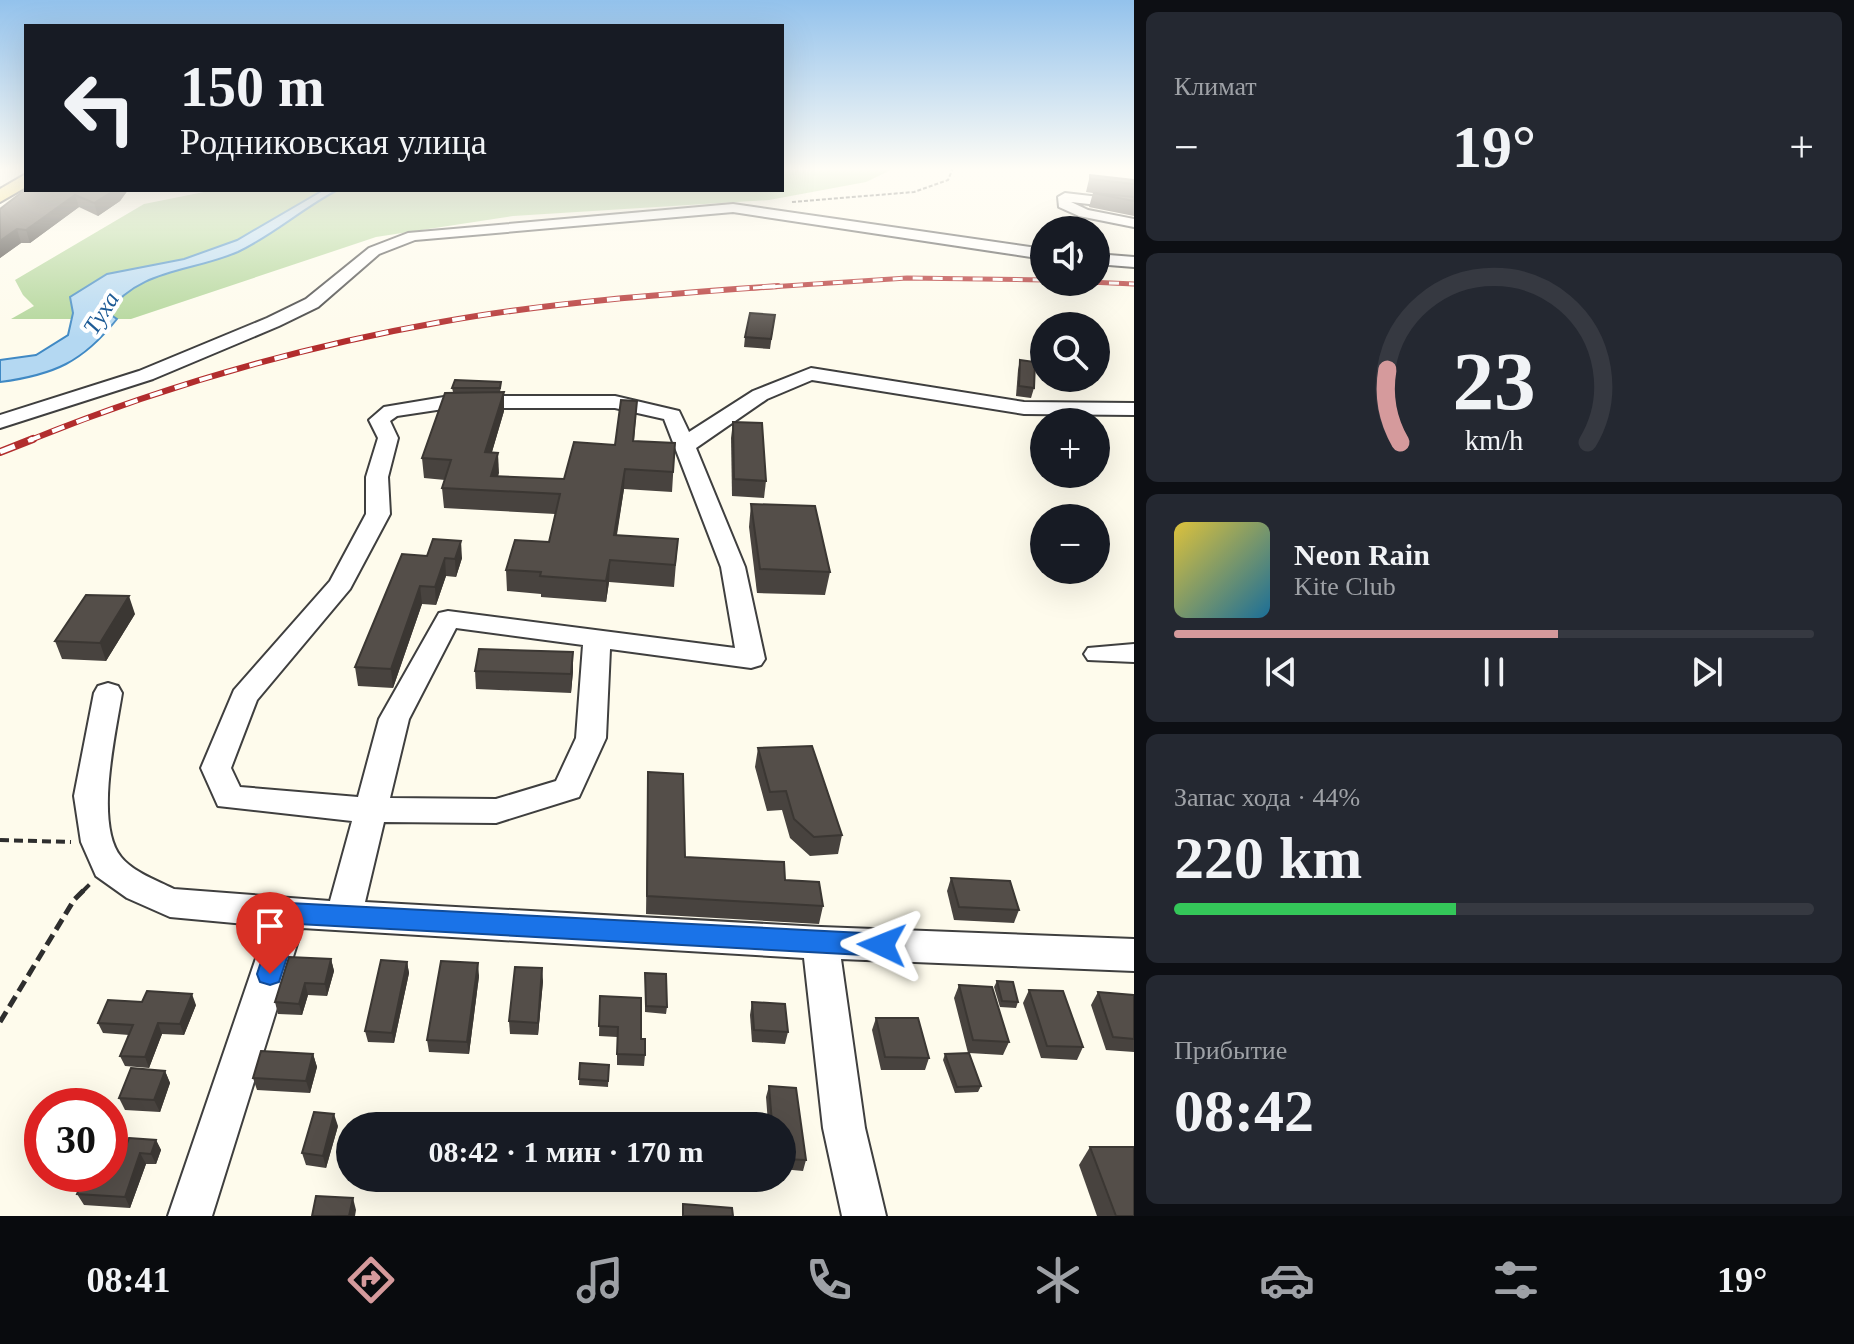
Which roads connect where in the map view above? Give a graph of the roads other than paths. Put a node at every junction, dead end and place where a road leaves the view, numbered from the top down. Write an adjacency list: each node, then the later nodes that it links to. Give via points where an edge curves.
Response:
1 (542, 225): 7 (street, via 413,236 374,251 312,303 273,322 146,375)
2 (847, 225): 3 (street)
3 (1030, 252)
4 (1110, 260): 5 (street)
5 (1134, 262)
6 (1134, 409): 8 (street, via 1024,408 811,374 778,384)
7 (0, 422)
8 (683, 447): 9 (street, via 733,567 751,659); 13 (street, via 672,415 615,402 450,402 391,411 379,420 388,438 377,477 378,514 341,584 244,697 216,768 229,798)
9 (597, 639): 13 (street, via 591,738 568,789 496,811); 13 (street, via 448,619 394,719)
10 (1134, 653): 11 (street)
11 (1098, 654)
12 (108, 693): 14 (street, via 90,796 103,854 139,888 170,903)
13 (370, 810): 15 (street)
14 (289, 913): 15 (street); 18 (street)
15 (344, 916): 16 (street)
16 (821, 943): 17 (street); 19 (street, via 844,1128)
17 (1134, 955)
18 (190, 1216)
19 (864, 1216)

